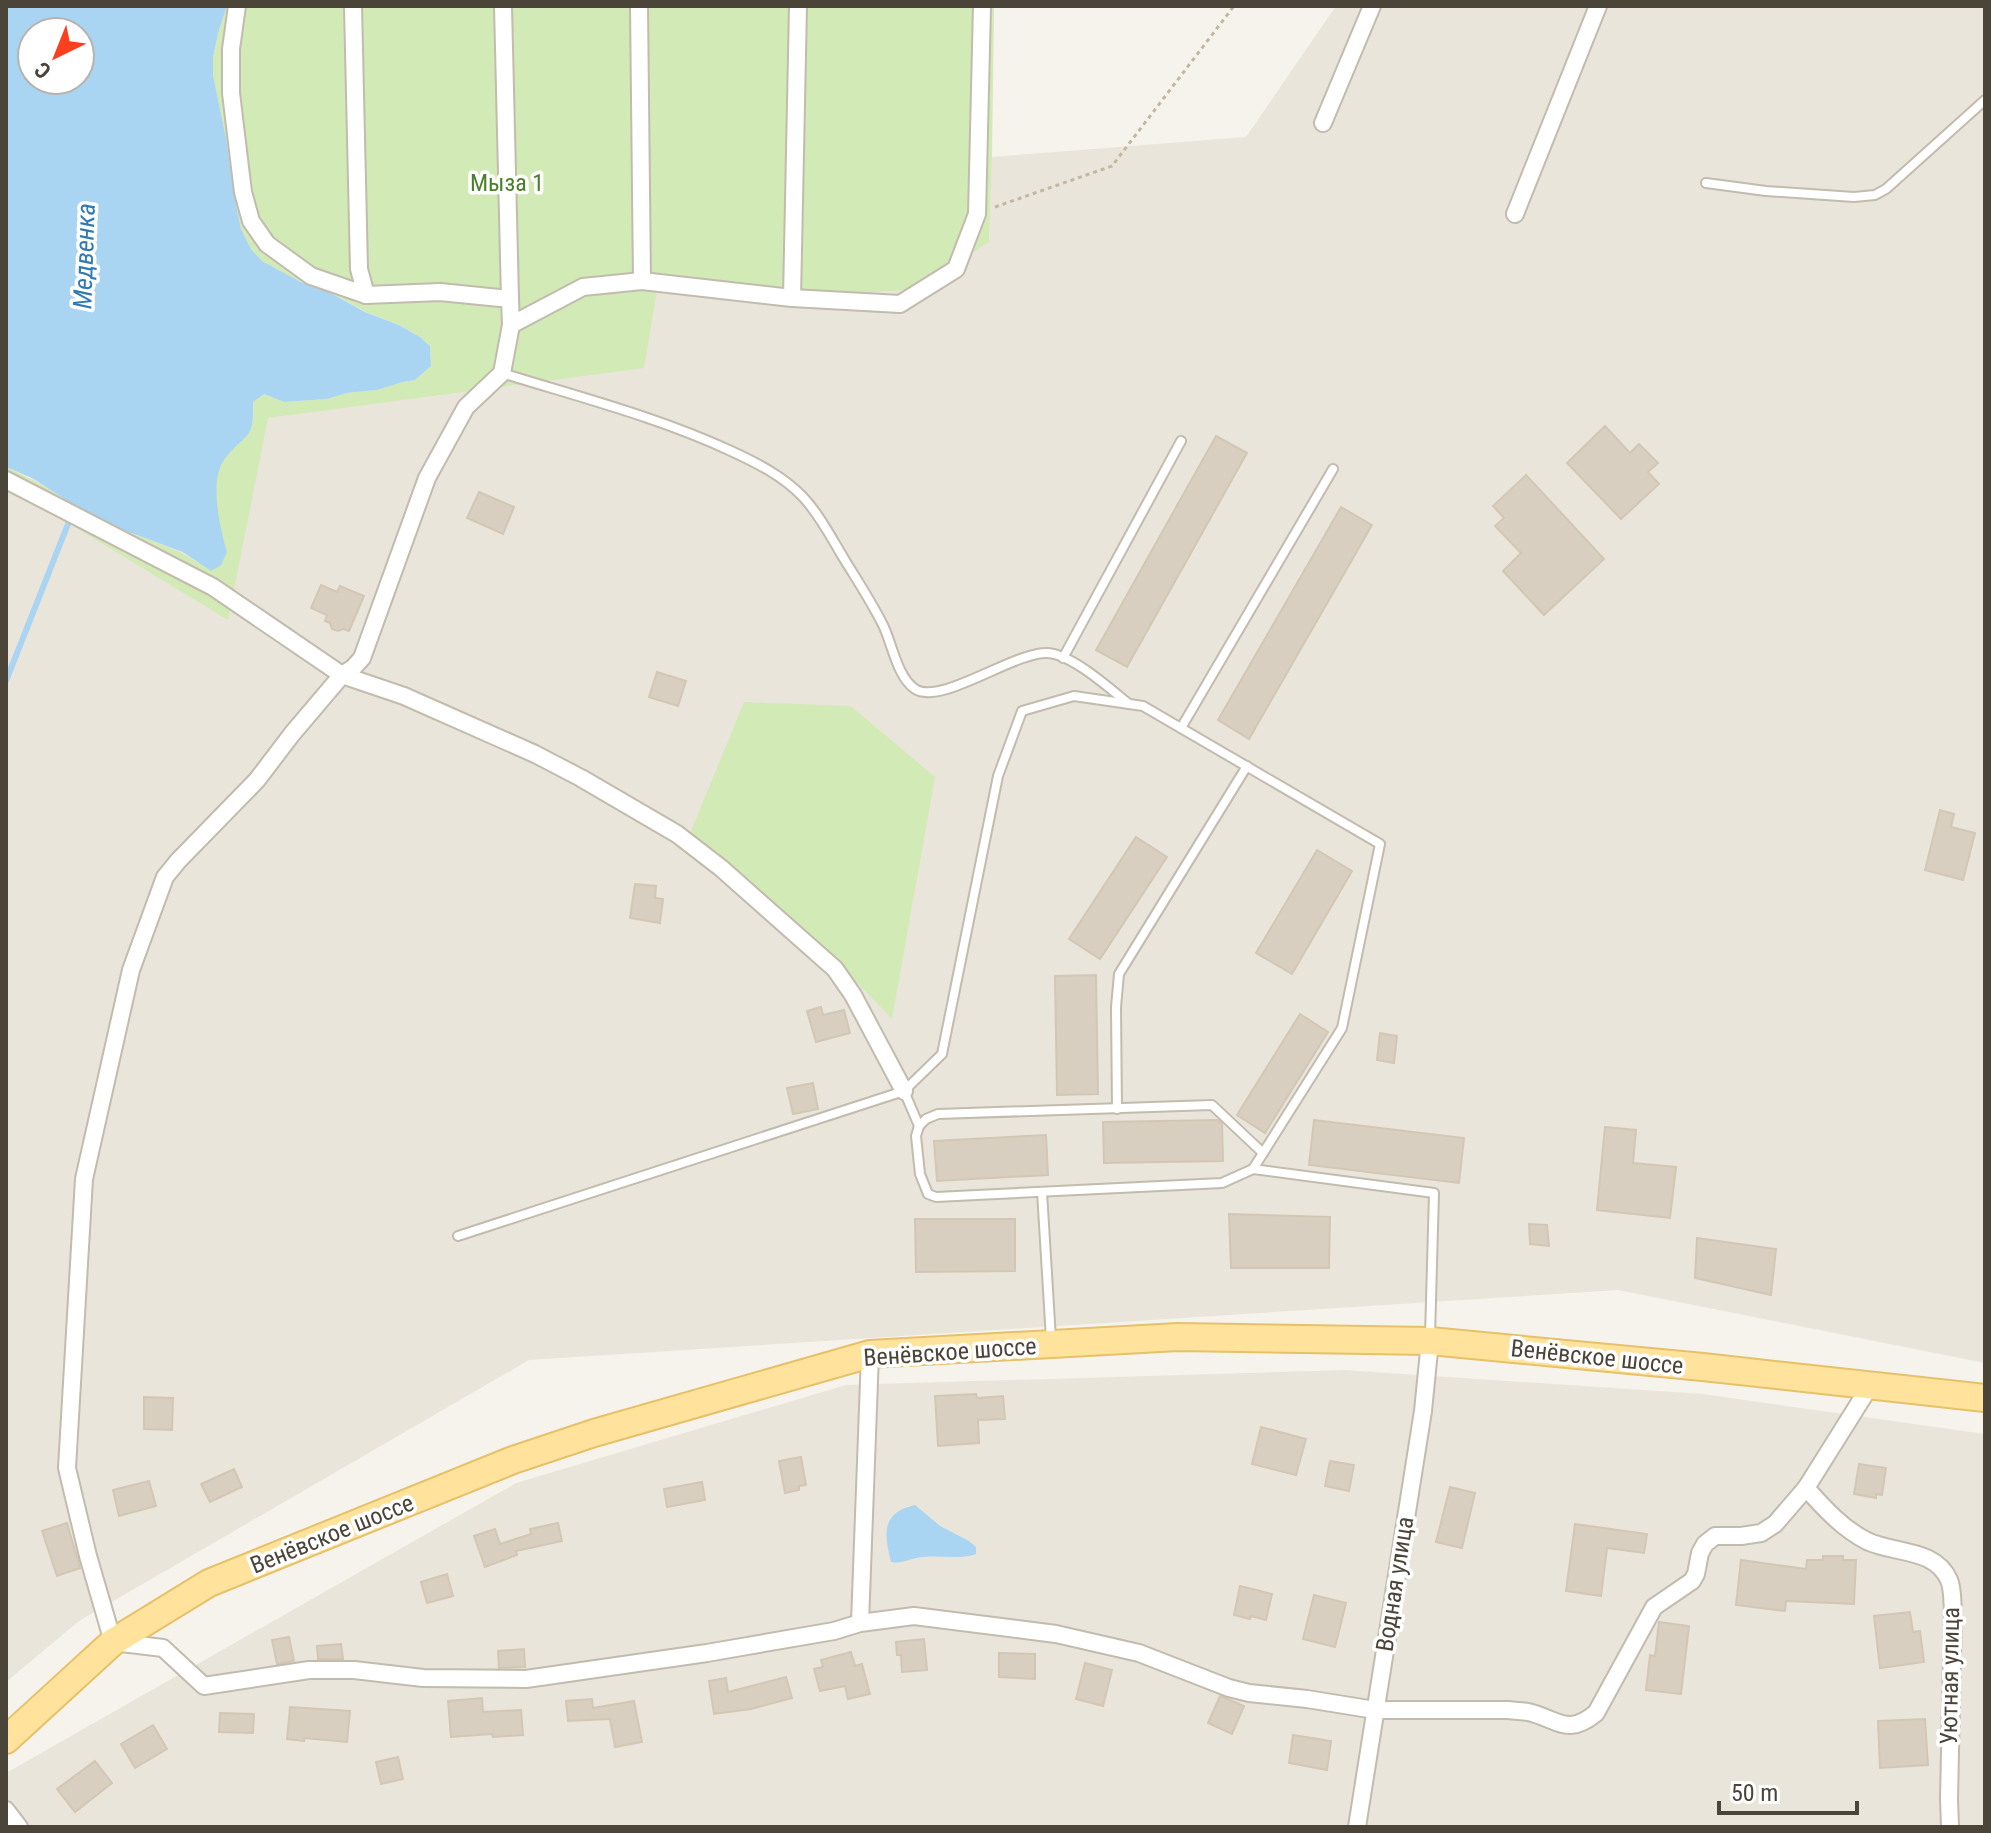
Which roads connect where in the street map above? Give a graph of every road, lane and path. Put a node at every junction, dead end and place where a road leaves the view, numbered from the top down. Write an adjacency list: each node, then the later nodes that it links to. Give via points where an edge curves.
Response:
1 (237, 6): 16 (street, via 231,93 251,221 267,244 311,276)
2 (353, 6): 16 (street, via 359,269)
3 (503, 6): 18 (street)
4 (639, 6): 15 (street)
5 (798, 6): 17 (street)
6 (982, 6): 13 (street)
7 (1234, 6): 13 (path, via 1112,166)
8 (1372, 6): 11 (street)
9 (1598, 6): 14 (street)
10 (1985, 100): 12 (lane, via 1875,195)
11 (1323, 123)
12 (1706, 183)
13 (977, 214): 17 (street, via 956,269 900,304)
14 (1515, 214)
15 (642, 281): 17 (street); 19 (street, via 583,287)
16 (366, 295): 18 (street, via 440,292)
17 (792, 298)
18 (510, 299): 19 (street)
19 (511, 325): 20 (street)
20 (502, 373): 24 (lane, via 701,437 774,473 805,498 819,519 870,599 904,676 915,689 944,690 1047,653); 25 (street, via 466,407 445,442 362,658)
21 (1181, 441): 24 (lane)
22 (1333, 469): 27 (lane)
23 (6, 480): 25 (street, via 213,587)
24 (1063, 658): 26 (lane)
25 (342, 675): 29 (street, via 404,696 535,754 677,834 835,969); 43 (street, via 257,780 165,877 131,970 84,1179 67,1468)
26 (1130, 704): 27 (lane); 29 (lane, via 1074,696 1022,711 998,776 942,1054)
27 (1181, 728): 28 (lane)
28 (1247, 766): 30 (lane, via 1119,974); 32 (lane, via 1380,844 1342,1028)
29 (904, 1091): 31 (lane); 35 (lane)
30 (1117, 1109): 31 (lane, via 938,1114); 32 (lane, via 1212,1105)
31 (919, 1126): 34 (lane, via 920,1174 928,1194)
32 (1263, 1153): 33 (lane)
33 (1253, 1169): 34 (lane, via 1222,1183); 36 (lane, via 1434,1193)
34 (1042, 1192): 37 (lane)
35 (458, 1236)
36 (1430, 1341): 37 (main road, Венёвское шоссе, via 1178,1337); 39 (main road, Венёвское шоссе); 44 (street, Водная улица)
37 (1051, 1344): 38 (main road, Венёвское шоссе)
38 (870, 1354): 42 (street); 43 (main road, Венёвское шоссе, via 513,1460 209,1583)
39 (1870, 1386): 40 (main road, Венёвское шоссе); 41 (street)
40 (1985, 1398)
41 (1806, 1488): 44 (street, via 1761,1533 1715,1536 1705,1544 1692,1581 1654,1607 1596,1713 1586,1721 1557,1724 1508,1710); 49 (street, Уютная улица, via 1858,1535 1936,1563 1950,1581)
42 (860, 1623): 43 (street, via 707,1653 526,1679 309,1670 204,1686 163,1648); 44 (street, via 914,1616 1056,1634 1139,1653 1249,1693)
43 (113, 1642): 45 (main road, Венёвское шоссе)
44 (1375, 1710): 48 (street, Водная улица)
45 (6, 1740)
46 (6, 1810): 47 (street)
47 (19, 1827)
48 (1357, 1827)
49 (1950, 1827)

